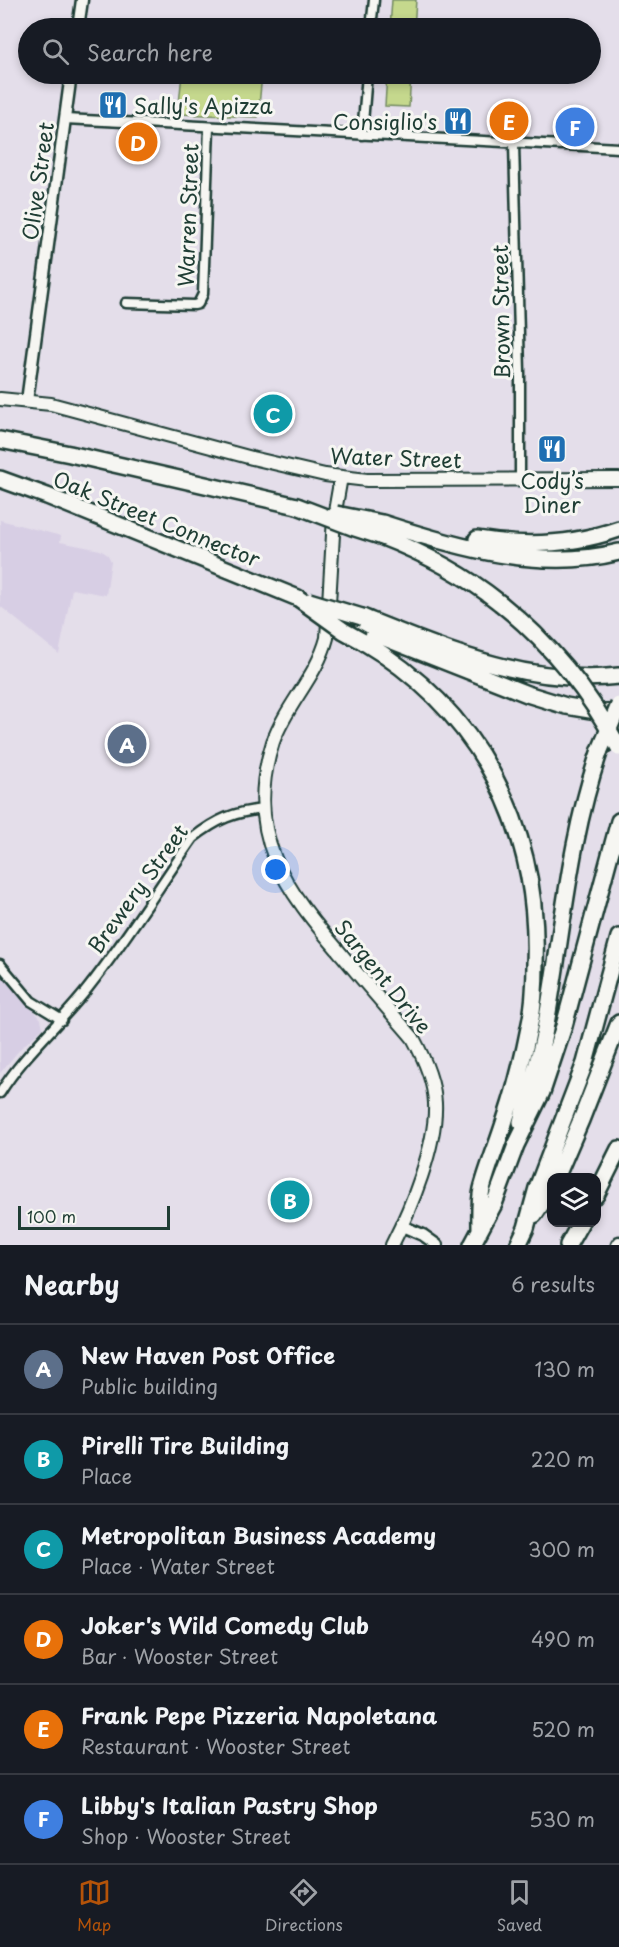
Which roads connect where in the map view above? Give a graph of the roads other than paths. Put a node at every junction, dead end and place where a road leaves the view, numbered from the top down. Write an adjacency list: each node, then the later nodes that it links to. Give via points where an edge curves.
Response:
1 (82, 0): 3 (street)
2 (374, 0): 4 (street)
3 (79, 18)
4 (372, 18)
5 (70, 84): 7 (street, Olive Street)
6 (366, 84): 9 (street)
7 (65, 119): 8 (street); 14 (street, Olive Street)
8 (208, 127): 9 (street); 12 (street, Warren Street, via 201,300 194,305)
9 (362, 135): 10 (street)
10 (514, 144): 11 (street); 17 (street, Brown Street)
11 (619, 148)
12 (126, 303)
13 (0, 399): 14 (main road, Water Street)
14 (27, 401): 16 (main road, Water Street, via 75,410 204,447)
15 (0, 440): 21 (highway, Oak Street Connector, bridge, via 297,506)
16 (341, 477): 17 (main road, Water Street); 29 (main road, via 334,517 324,652 273,742)
17 (520, 479): 18 (main road, Water Street)
18 (619, 479)
19 (0, 480): 23 (highway, Oak Street Connector)
20 (619, 529): 21 (highway, via 577,539 525,544 492,542 417,526)
21 (381, 530): 22 (highway, via 521,557 577,558); 28 (highway, bridge, via 468,579 543,640 600,714)
22 (619, 552)
23 (298, 598): 24 (highway, bridge); 24 (highway, bridge, via 344,631)
24 (362, 629): 25 (highway, via 500,668 566,676); 27 (highway, via 546,700); 43 (highway, via 427,688 478,748 513,816 529,873 536,951 530,1026 515,1090 482,1191)
25 (619, 676)
26 (619, 705): 36 (highway, bridge, via 586,790 545,1031)
27 (619, 714)
28 (619, 748)
29 (264, 809): 33 (street, Brewery Street, via 229,815 194,838 113,955); 41 (main road, Sargent Drive, via 268,837 285,881 301,907 412,1038 430,1077 434,1124 428,1154)
30 (619, 821): 36 (highway, via 561,1037 542,1092)
31 (619, 937): 44 (highway, via 585,1063)
32 (0, 964): 33 (street, via 32,1001)
33 (62, 1020): 35 (street, Brewery Street, via 25,1058)
34 (619, 1023): 38 (highway)
35 (0, 1093)
36 (516, 1145): 43 (highway)
37 (619, 1149): 39 (highway)
38 (558, 1173)
39 (601, 1187)
40 (547, 1196): 44 (highway)
41 (402, 1226): 45 (main road, Sargent Drive); 46 (street)
42 (578, 1227): 48 (highway)
43 (480, 1230): 47 (highway)
44 (522, 1236)
45 (392, 1245)
46 (437, 1245)
47 (472, 1245)
48 (568, 1245)

